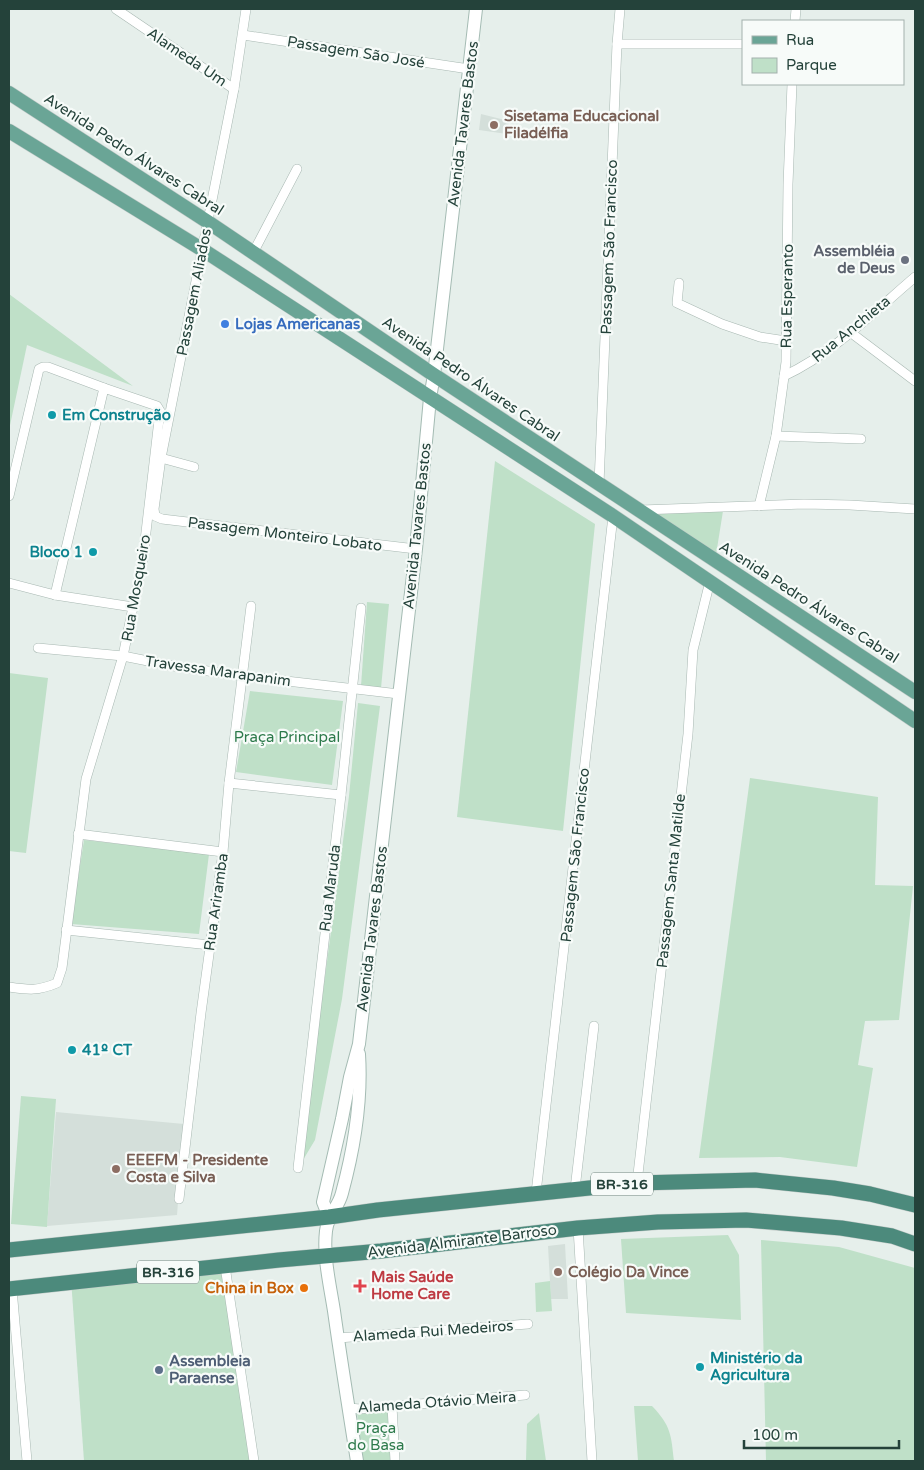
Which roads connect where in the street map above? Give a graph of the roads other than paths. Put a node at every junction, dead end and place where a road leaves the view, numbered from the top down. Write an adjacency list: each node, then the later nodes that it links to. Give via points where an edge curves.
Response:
1 (116, 9): 10 (street, Alameda Um)
2 (246, 9): 5 (street, Passagem Aliados)
3 (476, 9): 8 (main road, Avenida Tavares Bastos)
4 (620, 9): 6 (street, Passagem São Francisco)
5 (243, 35): 8 (street, Passagem São José); 10 (street, Passagem Aliados)
6 (617, 44): 7 (street); 30 (street, Passagem São Francisco)
7 (742, 44)
8 (469, 69): 21 (main road, Avenida Tavares Bastos)
9 (792, 85): 20 (street, Rua Esperanto)
10 (234, 88): 14 (street, Passagem Aliados)
11 (9, 93): 14 (main road, Avenida Pedro Álvares Cabral)
12 (9, 131): 15 (main road)
13 (297, 169): 16 (street)
14 (208, 222): 15 (street, Passagem Aliados); 16 (main road, Avenida Pedro Álvares Cabral)
15 (203, 250): 25 (main road); 28 (street, Passagem Aliados)
16 (253, 253): 21 (main road, Avenida Pedro Álvares Cabral)
17 (915, 277): 19 (street, Rua Anchieta)
18 (679, 283): 20 (street, via 677,303 722,324 760,337)
19 (850, 332): 22 (street, Rua Anchieta, via 808,364); 23 (street)
20 (786, 341): 22 (street, Rua Esperanto)
21 (434, 375): 25 (main road, Avenida Tavares Bastos); 30 (main road, Avenida Pedro Álvares Cabral)
22 (784, 376): 26 (street, Rua Esperanto)
23 (915, 381)
24 (104, 388): 31 (street, via 48,367 39,369); 40 (street); 42 (street, Rua Mosqueiro, via 157,406 160,411 143,558)
25 (430, 398): 36 (main road); 37 (main road, Avenida Tavares Bastos)
26 (776, 436): 27 (street); 32 (street, Rua Esperanto)
27 (861, 439)
28 (161, 458): 29 (street); 35 (street, Passagem Aliados)
29 (194, 467)
30 (599, 484): 33 (main road, Avenida Pedro Álvares Cabral)
31 (9, 496)
32 (759, 506): 33 (street); 34 (street, via 850,505)
33 (641, 510): 48 (main road, Avenida Pedro Álvares Cabral)
34 (915, 510)
35 (155, 516): 37 (street, Passagem Monteiro Lobato)
36 (613, 516): 38 (main road); 62 (street, Passagem São Francisco)
37 (416, 550): 49 (main road, Avenida Tavares Bastos)
38 (710, 581): 50 (main road); 60 (street, Passagem Santa Matilde, via 693,650 688,734)
39 (9, 583): 40 (street)
40 (55, 595): 42 (street)
41 (251, 606): 46 (street, Rua Ariramba)
42 (133, 607): 45 (street, Rua Mosqueiro)
43 (361, 608): 47 (street, Rua Maruda)
44 (38, 648): 45 (street, Travessa Marapanim)
45 (122, 656): 46 (street, Travessa Marapanim); 53 (street, Rua Mosqueiro, via 86,779)
46 (242, 676): 47 (street, Travessa Marapanim); 51 (street, Rua Ariramba)
47 (352, 689): 49 (street, Travessa Marapanim); 52 (street, Rua Maruda)
48 (915, 692)
49 (399, 694): 65 (main road, Avenida Tavares Bastos, via 358,1044 323,1202)
50 (915, 721)
51 (230, 783): 52 (street); 54 (street, Rua Ariramba)
52 (341, 795): 59 (street, Rua Maruda)
53 (78, 834): 54 (street); 55 (street, Rua Mosqueiro)
54 (223, 852): 56 (street, Rua Ariramba)
55 (66, 930): 56 (street); 57 (street, Rua Mosqueiro, via 57,983 41,989)
56 (210, 945): 63 (street, Rua Ariramba)
57 (9, 987)
58 (594, 1026): 61 (street)
59 (298, 1168)
60 (637, 1183): 61 (highway, BR-316); 64 (highway, BR-316, via 755,1180 842,1189)
61 (575, 1189): 62 (highway, BR-316)
62 (536, 1193): 65 (highway, BR-316)
63 (179, 1199)
64 (915, 1204)
65 (329, 1217): 68 (highway, BR-316); 69 (main road, Avenida Tavares Bastos)
66 (578, 1228): 67 (highway, Avenida Almirante Barroso / BR-316, via 746,1220 841,1228 892,1236); 69 (highway, Avenida Almirante Barroso / BR-316); 81 (street)
67 (915, 1244)
68 (9, 1250)
69 (327, 1256): 70 (highway, Avenida Almirante Barroso / BR-316); 73 (main road, Avenida Tavares Bastos)
70 (225, 1266): 71 (highway, Avenida Almirante Barroso / BR-316); 78 (street)
71 (10, 1289): 77 (street)
72 (528, 1324): 73 (street, Alameda Rui Medeiros)
73 (338, 1338): 76 (main road, Avenida Tavares Bastos)
74 (525, 1395): 75 (street, Alameda Otávio Meira)
75 (392, 1406): 76 (street, Alameda Otávio Meira); 80 (street)
76 (349, 1408): 79 (main road, Avenida Tavares Bastos)
77 (27, 1461)
78 (254, 1461)
79 (357, 1461)
80 (395, 1461)
81 (592, 1461)

